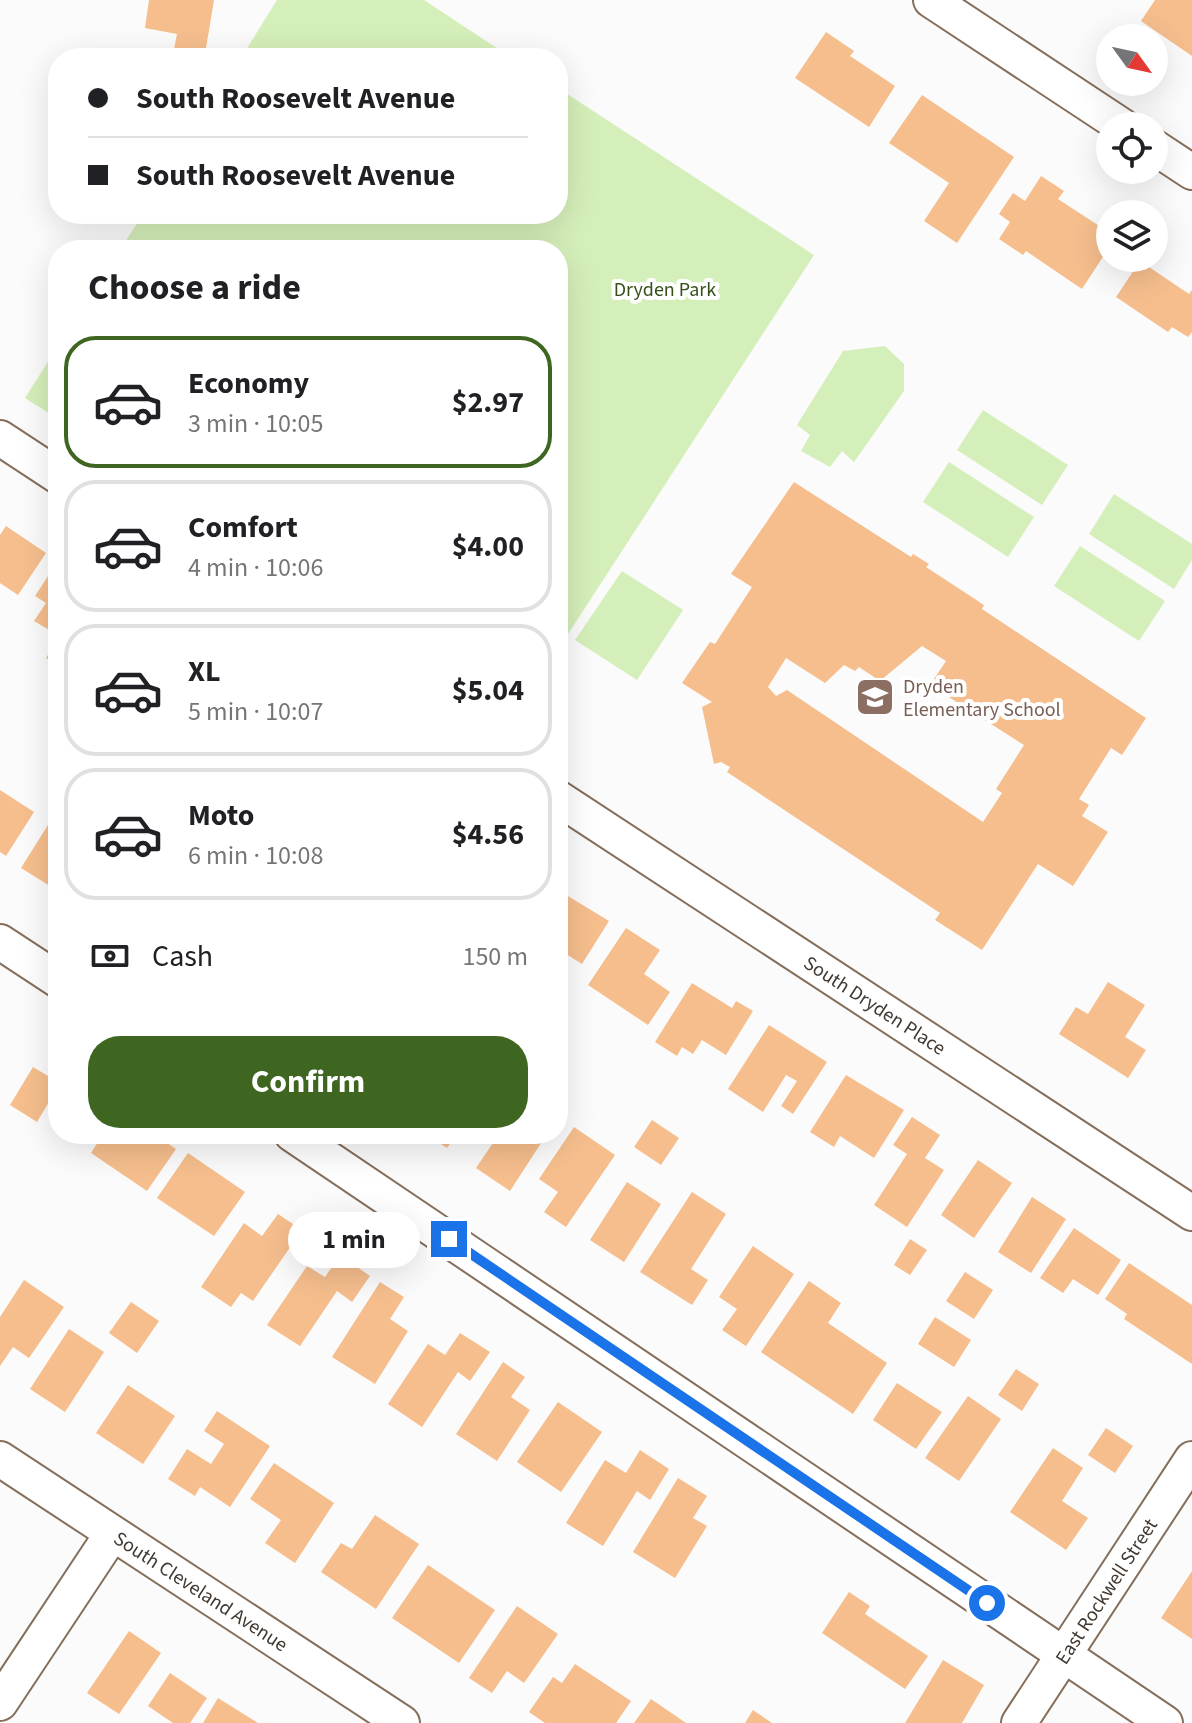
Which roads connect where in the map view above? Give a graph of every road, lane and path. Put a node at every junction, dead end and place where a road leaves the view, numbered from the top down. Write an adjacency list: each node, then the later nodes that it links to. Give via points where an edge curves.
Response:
1 (931, 0): 2 (street)
2 (1101, 112)
3 (1168, 156): 4 (street)
4 (1192, 172)
5 (0, 438): 6 (street)
6 (48, 469)
7 (568, 805): 11 (street, South Dryden Place)
8 (0, 942): 9 (street)
9 (48, 973)
10 (307, 1144): 15 (street)
11 (1192, 1213)
12 (0, 1459): 14 (street, South Cleveland Avenue)
13 (1192, 1459): 15 (street, East Rockwell Street)
14 (112, 1534): 16 (street); 17 (street, South Cleveland Avenue)
15 (1063, 1655): 18 (street, East Rockwell Street); 19 (street)
16 (0, 1703)
17 (402, 1723)
18 (1019, 1723)
19 (1165, 1723)

